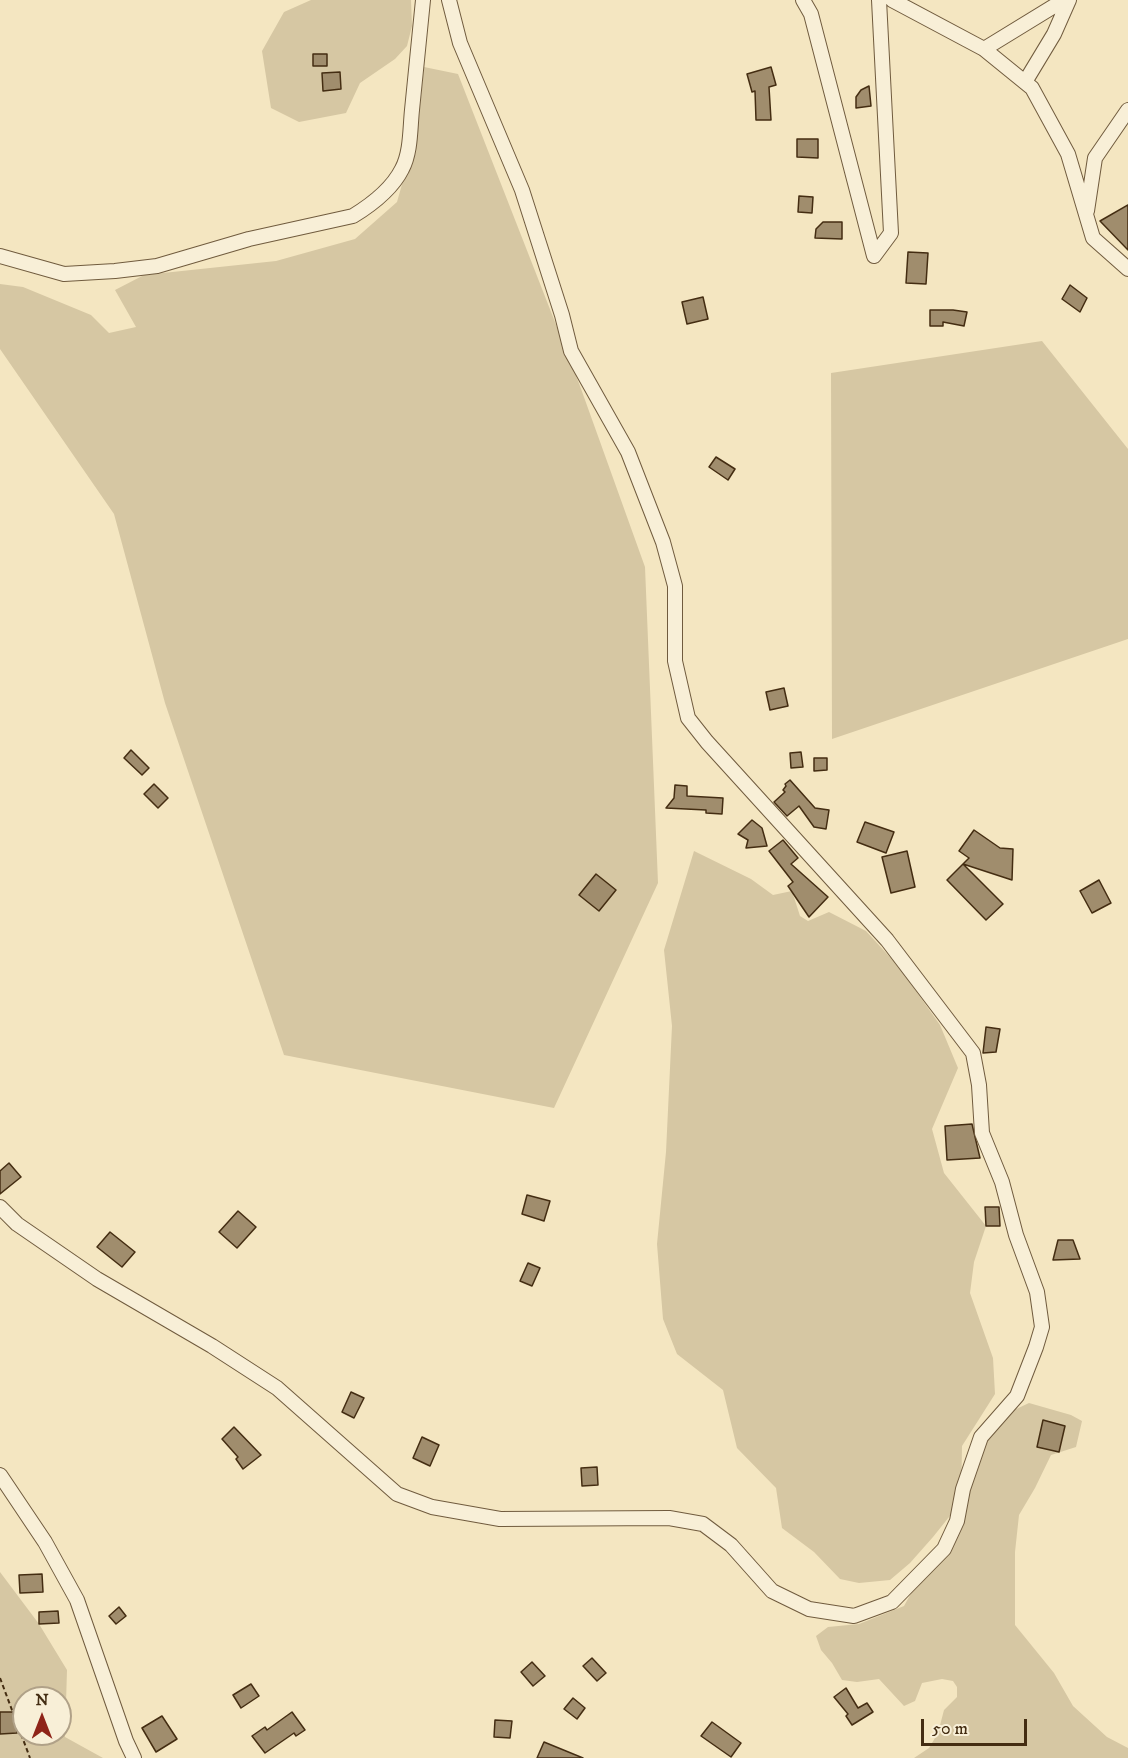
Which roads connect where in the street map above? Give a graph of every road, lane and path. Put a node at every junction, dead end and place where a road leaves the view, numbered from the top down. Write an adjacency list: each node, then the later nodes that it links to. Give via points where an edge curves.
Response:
1 (423, 0): 12 (street, via 405,163 384,192 364,210 346,218 249,239 157,266 64,274)
2 (449, 0): 14 (street, via 460,43 522,190 571,351 628,453 663,542 675,586 675,661 688,718 887,940 973,1053 982,1133 1037,1292 1042,1327 1036,1347 1017,1396 981,1437 963,1489 957,1521 944,1549 892,1602 854,1616 810,1609 772,1591 731,1545 703,1524 669,1518 500,1519 432,1507 397,1494 277,1388 97,1280)
3 (803, 0): 4 (street, via 811,14 874,256 891,233)
4 (879, 0)
5 (892, 0): 8 (street)
6 (1064, 0): 8 (street)
7 (1069, 0): 9 (street)
8 (984, 49): 9 (street)
9 (1025, 82): 11 (street, via 1068,154)
10 (1128, 110): 11 (street, via 1095,158)
11 (1086, 214): 13 (street, via 1093,238)
12 (0, 256)
13 (1128, 269)
14 (0, 1208)
15 (0, 1475): 18 (street, via 45,1542 77,1600)
16 (0, 1678): 17 (path)
17 (30, 1758)
18 (134, 1758)

